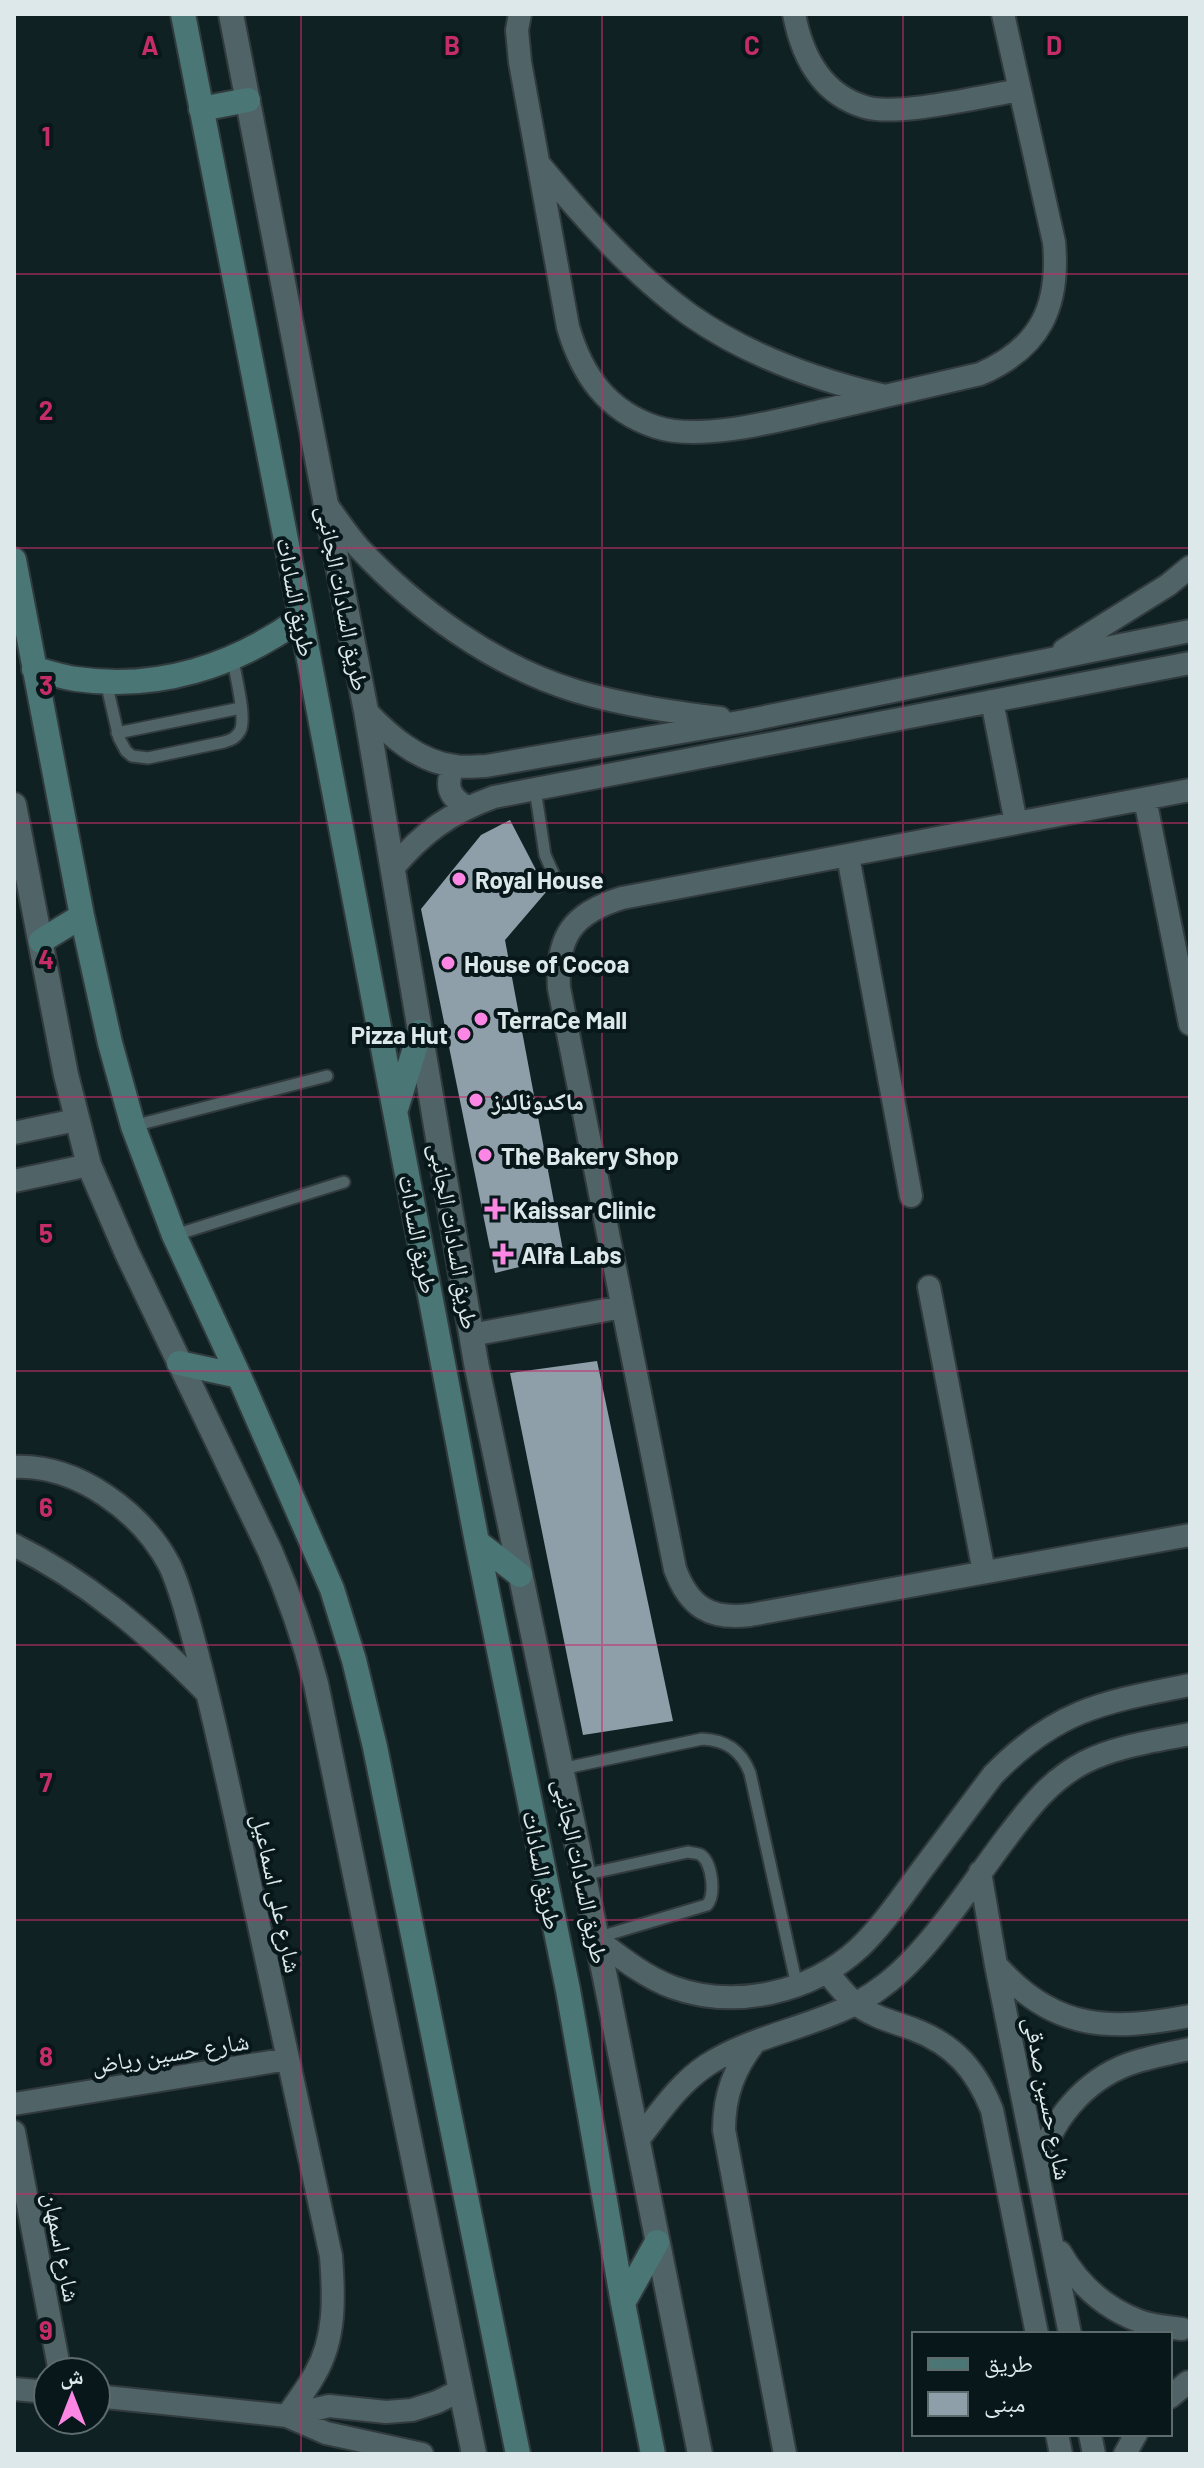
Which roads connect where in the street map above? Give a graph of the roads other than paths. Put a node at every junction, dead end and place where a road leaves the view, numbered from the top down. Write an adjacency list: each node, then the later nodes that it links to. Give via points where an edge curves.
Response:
1 (183, 14): 8 (main road, طريق السادات)
2 (520, 14): 9 (street, via 520,62)
3 (794, 14): 6 (street, via 803,50 818,76 840,96 867,108 900,109)
4 (1003, 14): 6 (street)
5 (233, 16): 7 (street, طريق السادات الجانبى)
6 (1020, 90): 10 (street, via 1054,242 1052,296 1042,322 1006,363)
7 (248, 100): 8 (main road); 11 (street, طريق السادات الجانبى)
8 (201, 109): 14 (main road, طريق السادات)
9 (539, 163): 10 (street, via 627,260 691,315 785,366); 10 (street, via 576,353 589,378 629,415 658,428 701,431 786,419)
10 (886, 396)
11 (326, 504): 24 (street, طريق السادات الجانبى); 26 (street, via 395,584 437,618 528,672 627,703)
12 (14, 560): 19 (main road)
13 (1190, 567): 17 (street)
14 (301, 618): 16 (main road); 43 (main road, طريق السادات)
15 (1190, 631): 17 (street)
16 (233, 659): 20 (main road, via 171,678); 23 (lane)
17 (1049, 659): 21 (street)
18 (1190, 663): 22 (street)
19 (34, 669): 20 (main road); 38 (main road)
20 (106, 682): 27 (lane)
21 (913, 687): 25 (street); 26 (street)
22 (992, 701): 25 (street); 34 (street)
23 (241, 708): 27 (lane); 27 (lane, via 243,722 235,738 148,758 132,756)
24 (366, 711): 28 (street, via 421,755); 36 (street, طريق السادات الجانبى)
25 (920, 715): 29 (street)
26 (745, 721): 28 (street, via 486,766)
27 (117, 733)
28 (454, 766): 33 (street, via 449,790)
29 (535, 789): 33 (street); 37 (lane, via 545,855)
30 (1190, 790): 31 (street)
31 (1145, 799): 34 (street); 40 (street)
32 (14, 805): 39 (street)
33 (467, 807): 36 (street, via 413,844)
34 (1016, 823): 35 (street)
35 (848, 856): 50 (street); 53 (street, via 622,898 599,905 578,920 564,940 557,964 559,988)
36 (393, 868): 41 (street, طريق السادات الجانبى)
37 (559, 886)
38 (82, 916): 39 (main road); 45 (main road)
39 (41, 941): 44 (street)
40 (1190, 1024)
41 (420, 1032): 43 (main road); 54 (street, طريق السادات الجانبى)
42 (327, 1076): 45 (lane)
43 (395, 1111): 59 (main road, طريق السادات)
44 (76, 1120): 46 (street); 47 (street)
45 (133, 1126): 51 (main road)
46 (14, 1133)
47 (89, 1165): 48 (street); 55 (street)
48 (14, 1181)
49 (344, 1182): 51 (lane)
50 (911, 1196)
51 (174, 1235): 56 (main road)
52 (929, 1287): 61 (street)
53 (622, 1307): 54 (street); 61 (street, via 675,1569 694,1603 730,1617)
54 (471, 1335): 62 (street, طريق السادات الجانبى)
55 (179, 1363): 56 (main road); 89 (street, via 270,1551 304,1638)
56 (239, 1376): 95 (main road, via 332,1589 354,1660)
57 (14, 1467): 64 (street, شارع على اسماعيل, via 60,1473 94,1488 149,1535 183,1600)
58 (1190, 1535): 61 (street)
59 (477, 1542): 62 (main road); 84 (main road, طريق السادات, via 568,1990)
60 (14, 1545): 64 (street, via 125,1617)
61 (984, 1572)
62 (520, 1575): 66 (street, طريق السادات الجانبى)
63 (1190, 1685): 71 (street, via 1096,1705 1067,1717 1015,1752 873,1934)
64 (208, 1695): 77 (street, شارع على اسماعيل)
65 (1190, 1734): 67 (street, via 1107,1753 1062,1776 1026,1811)
66 (560, 1769): 68 (street, طريق السادات الجانبى); 72 (lane, via 702,1739 738,1751 750,1773)
67 (980, 1872): 70 (street, شارع حسين صدقى); 73 (street, via 910,1962)
68 (582, 1875): 69 (street, طريق السادات الجانبى); 69 (lane, via 688,1852 704,1858 713,1887 707,1905)
69 (595, 1938): 72 (street, via 647,1976 697,1994 748,1997); 80 (street, طريق السادات الجانبى)
70 (996, 1965): 74 (street, via 1018,1989 1078,2020 1146,2024); 81 (street, شارع حسين صدقى)
71 (827, 1972): 72 (street); 73 (street)
72 (797, 1986)
73 (856, 2004): 75 (street); 86 (street, via 946,2046 968,2064 982,2086 992,2110)
74 (1190, 2016)
75 (755, 2042): 80 (street, via 686,2081); 98 (street, via 730,2083 724,2130)
76 (1190, 2049): 81 (street, via 1126,2065 1076,2098 1044,2149)
77 (288, 2059): 78 (street, شارع حسين رياض); 91 (street, شارع على اسماعيل, via 331,2256 334,2296 330,2335 317,2371)
78 (14, 2104)
79 (14, 2132): 88 (street, شارع اسمهان)
80 (637, 2141): 83 (street, طريق السادات الجانبى)
81 (1039, 2177): 82 (street, شارع حسين صدقى)
82 (1051, 2236): 85 (street, via 1072,2273 1102,2302 1140,2322); 87 (street, شارع حسين صدقى)
83 (657, 2242): 84 (main road); 97 (street, طريق السادات الجانبى)
84 (623, 2303): 96 (main road, طريق السادات)
85 (1186, 2329)
86 (1037, 2332)
87 (1070, 2332)
88 (57, 2356)
89 (461, 2390): 91 (street, via 412,2410 329,2406); 94 (street)
90 (112, 2398): 91 (street)
91 (287, 2416): 93 (street, via 326,2433)
92 (1135, 2436): 99 (street)
93 (422, 2454)
94 (474, 2454)
95 (518, 2454)
96 (653, 2454)
97 (700, 2454)
98 (785, 2454)
99 (1125, 2454)

